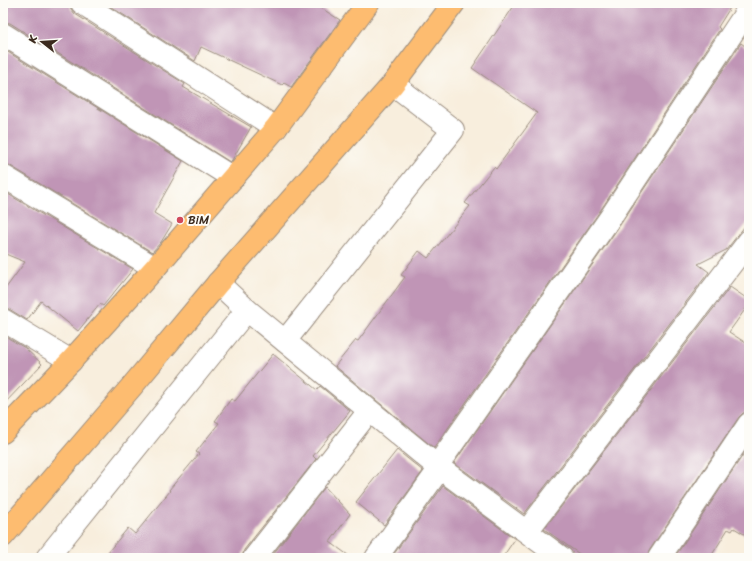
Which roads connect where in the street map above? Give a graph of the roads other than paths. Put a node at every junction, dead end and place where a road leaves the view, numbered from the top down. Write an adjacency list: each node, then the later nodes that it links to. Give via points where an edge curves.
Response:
1 (82, 3): 7 (street)
2 (454, 3): 6 (main road)
3 (361, 5): 7 (main road)
4 (749, 8): 20 (street, via 610,218)
5 (3, 34): 9 (street)
6 (393, 84): 12 (main road); 15 (street, via 453,130)
7 (276, 128): 9 (main road)
8 (3, 176): 11 (street)
9 (233, 178): 11 (main road)
10 (749, 241): 21 (street)
11 (155, 268): 16 (main road)
12 (218, 283): 13 (street); 22 (main road)
13 (247, 310): 15 (street); 23 (street)
14 (3, 320): 16 (street)
15 (285, 341): 17 (street)
16 (71, 361): 19 (main road)
17 (369, 411): 20 (street); 24 (street)
18 (749, 424): 27 (street)
19 (3, 432)
20 (438, 467): 21 (street); 25 (street)
21 (527, 531): 26 (street)
22 (3, 536)
23 (47, 558)
24 (254, 558)
25 (376, 558)
26 (562, 558)
27 (659, 558)

